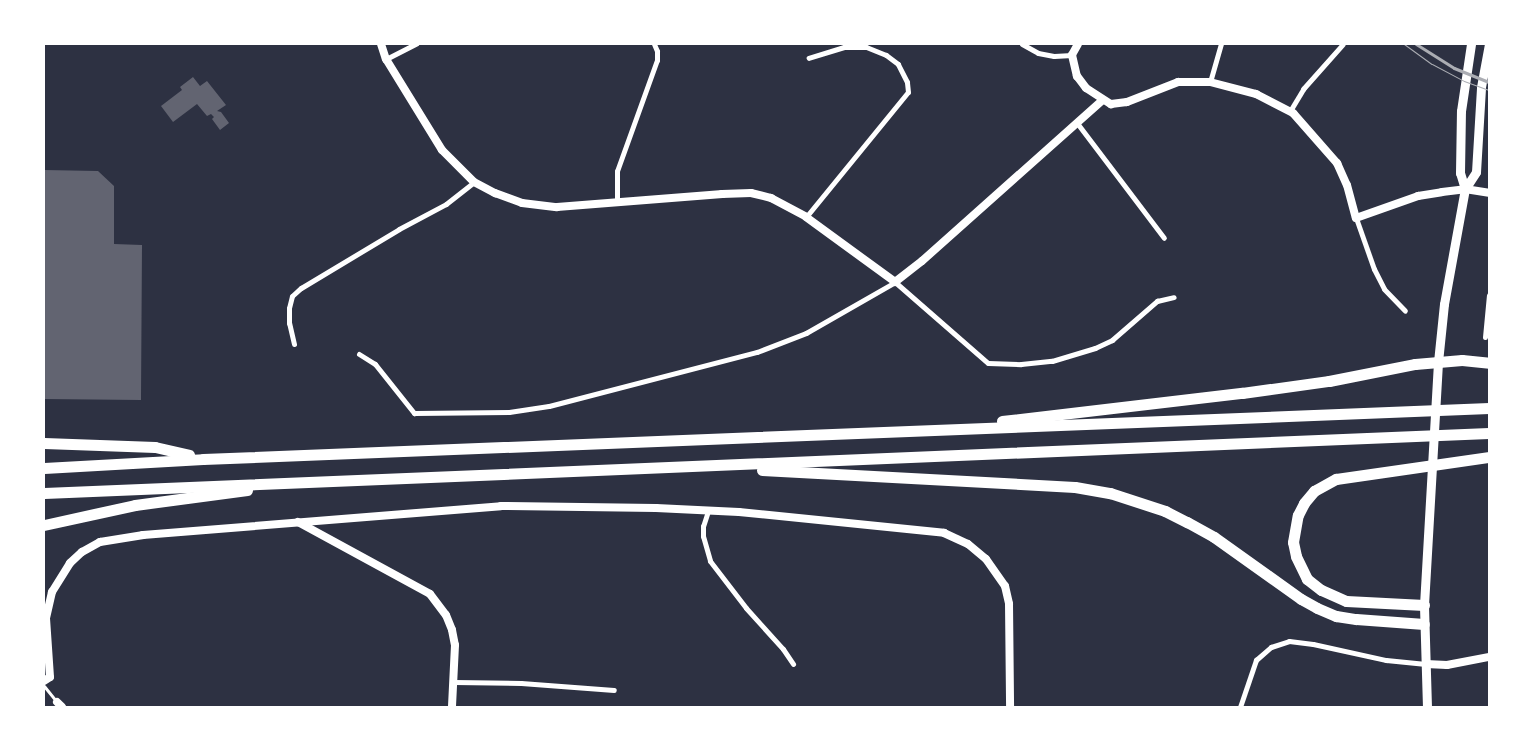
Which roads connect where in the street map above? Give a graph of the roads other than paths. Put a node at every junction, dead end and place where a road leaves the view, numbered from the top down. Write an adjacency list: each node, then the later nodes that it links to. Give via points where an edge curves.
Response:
1 (381, 44): 12 (street)
2 (416, 44): 12 (street)
3 (654, 44): 20 (street, via 657,60 616,171)
4 (1022, 44): 10 (street, via 1038,53)
5 (1078, 44): 10 (street)
6 (1221, 44): 13 (street)
7 (1343, 44): 15 (street, via 1303,89)
8 (1471, 44): 18 (main road, via 1461,112 1460,173)
9 (1489, 44): 18 (main road, via 1481,87 1476,172)
10 (1072, 55): 14 (street, via 1077,76 1086,88)
11 (809, 58): 21 (street, via 844,47 866,47 898,64 908,92)
12 (386, 59): 17 (street, via 442,150)
13 (1210, 82): 14 (street, via 1178,82 1127,102 1111,104); 15 (street, via 1256,94)
14 (1103, 100): 16 (street)
15 (1290, 111): 22 (street, via 1337,163 1348,185)
16 (1077, 123): 23 (street); 24 (street)
17 (474, 182): 20 (street, via 495,193 536,206); 29 (street, via 446,204 399,229 292,296 289,322)
18 (1465, 189): 19 (street); 22 (street, via 1418,196); 31 (main road, via 1444,304)
19 (1489, 194)
20 (617, 202): 21 (street, via 751,194 771,198)
21 (806, 217): 24 (street)
22 (1356, 218): 27 (street, via 1371,263 1384,289)
23 (1164, 238)
24 (895, 282): 26 (street, via 988,363 1052,361 1095,348 1112,340 1157,301); 30 (street, via 802,335 758,352 549,406 509,412 414,412 375,364)
25 (1489, 295): 28 (street)
26 (1174, 297)
27 (1405, 311)
28 (1485, 338)
29 (294, 344)
30 (359, 354)
31 (1438, 362): 32 (highway); 34 (highway, via 1242,393); 46 (main road)
32 (1489, 363)
33 (1489, 408): 34 (highway)
34 (900, 431): 38 (highway)
35 (1489, 433): 39 (highway)
36 (44, 443): 38 (highway, via 155,448)
37 (1489, 457): 46 (highway, via 1336,479 1314,491 1298,515 1293,542 1296,556 1307,579 1321,590 1346,601)
38 (203, 459): 40 (highway)
39 (706, 466): 41 (highway); 47 (highway, via 1075,487 1110,494 1165,511 1214,536 1317,608 1336,616)
40 (44, 468)
41 (313, 481): 42 (highway); 45 (highway, via 135,505)
42 (44, 493)
43 (708, 511): 44 (street, via 501,506); 49 (street, via 703,536 710,561); 57 (street, via 944,533 968,544 986,559 1005,586 1009,604)
44 (298, 522): 51 (street, via 115,538 89,548 70,563 52,592 46,618 50,677); 52 (street, via 430,594 446,614 452,630)
45 (44, 524)
46 (1424, 605): 47 (main road)
47 (1424, 624): 50 (main road)
48 (1489, 657): 50 (street, via 1447,665)
49 (793, 664)
50 (1426, 664): 58 (street, via 1386,660 1289,641 1271,646 1256,660); 59 (main road)
51 (44, 681)
52 (454, 682): 54 (street); 56 (street)
53 (44, 686): 55 (lane)
54 (614, 690)
55 (59, 705)
56 (452, 707)
57 (1010, 707)
58 (1240, 707)
59 (1428, 707)

